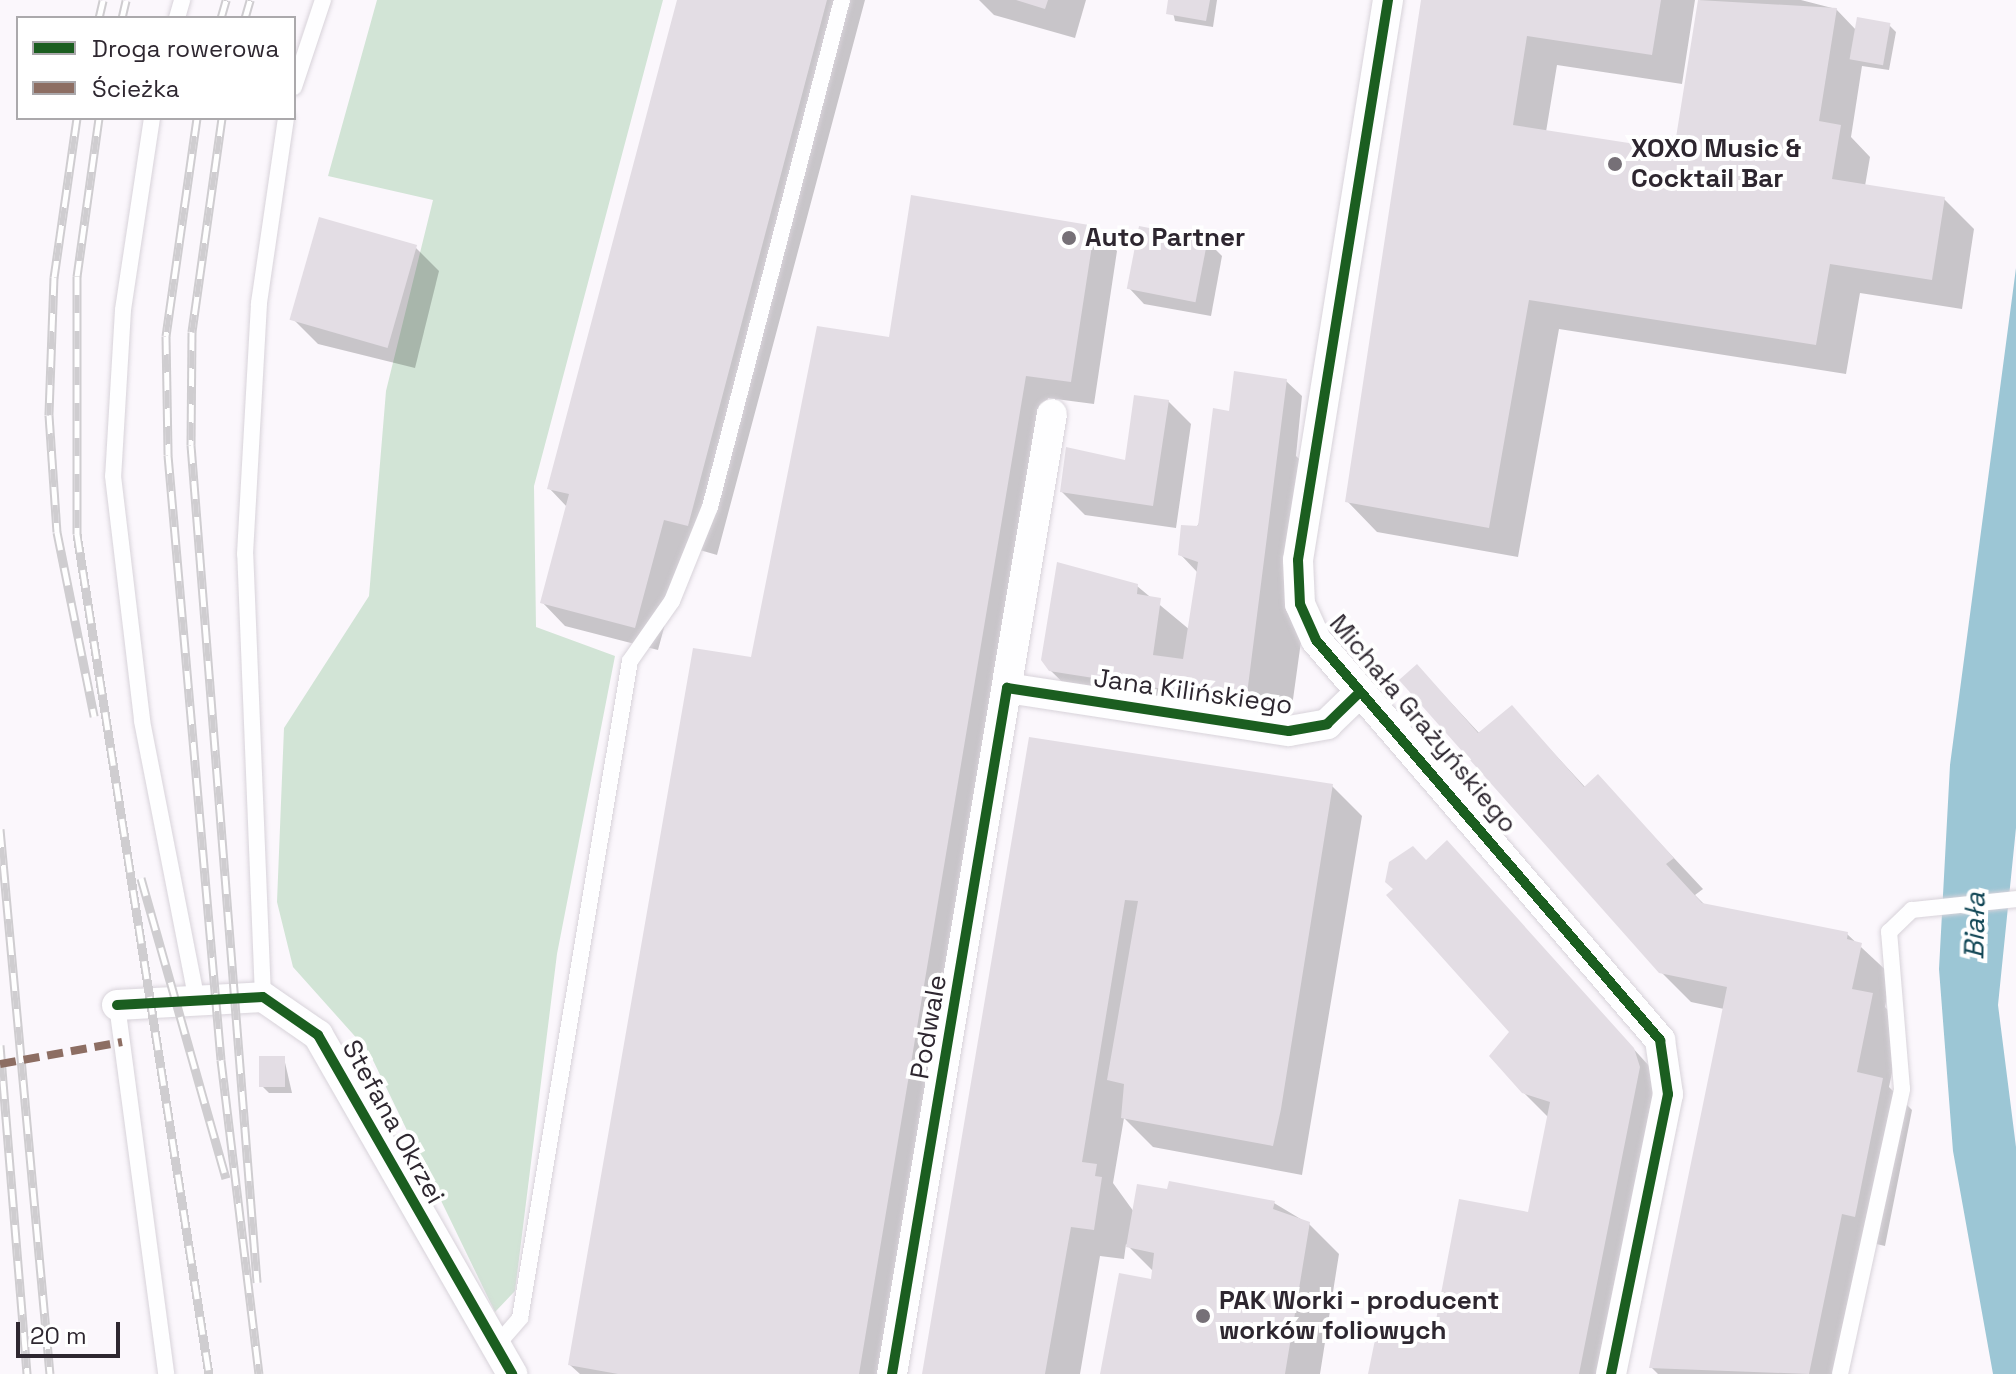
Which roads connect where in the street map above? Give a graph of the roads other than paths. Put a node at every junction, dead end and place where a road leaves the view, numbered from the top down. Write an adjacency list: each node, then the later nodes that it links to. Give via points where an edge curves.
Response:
1 (323, 0): 4 (lane)
2 (842, 0): 14 (lane, via 710,507 672,601 630,661 520,1318)
3 (1388, 0): 9 (street, Michała Grażyńskiego, via 1298,560 1300,604 1316,640)
4 (296, 81)
5 (152, 120): 11 (lane, via 123,310 113,476 142,721)
6 (286, 120): 12 (lane, via 259,303 245,554)
7 (1052, 414): 8 (street, Podwale)
8 (1007, 688): 9 (street, Jana Kilińskiego, via 1289,731 1327,724); 17 (street, Podwale)
9 (1360, 692): 18 (street, Michała Grażyńskiego, via 1660,1040 1668,1094)
10 (2016, 899): 19 (lane, via 1912,910 1898,918 1887,947 1902,1089)
11 (196, 996): 12 (street); 13 (street)
12 (263, 997): 14 (street, Stefana Okrzei, via 318,1035 340,1064)
13 (117, 1005): 15 (lane)
14 (496, 1346): 16 (street, Stefana Okrzei)
15 (166, 1374)
16 (512, 1374)
17 (892, 1374)
18 (1611, 1374)
19 (1840, 1374)

